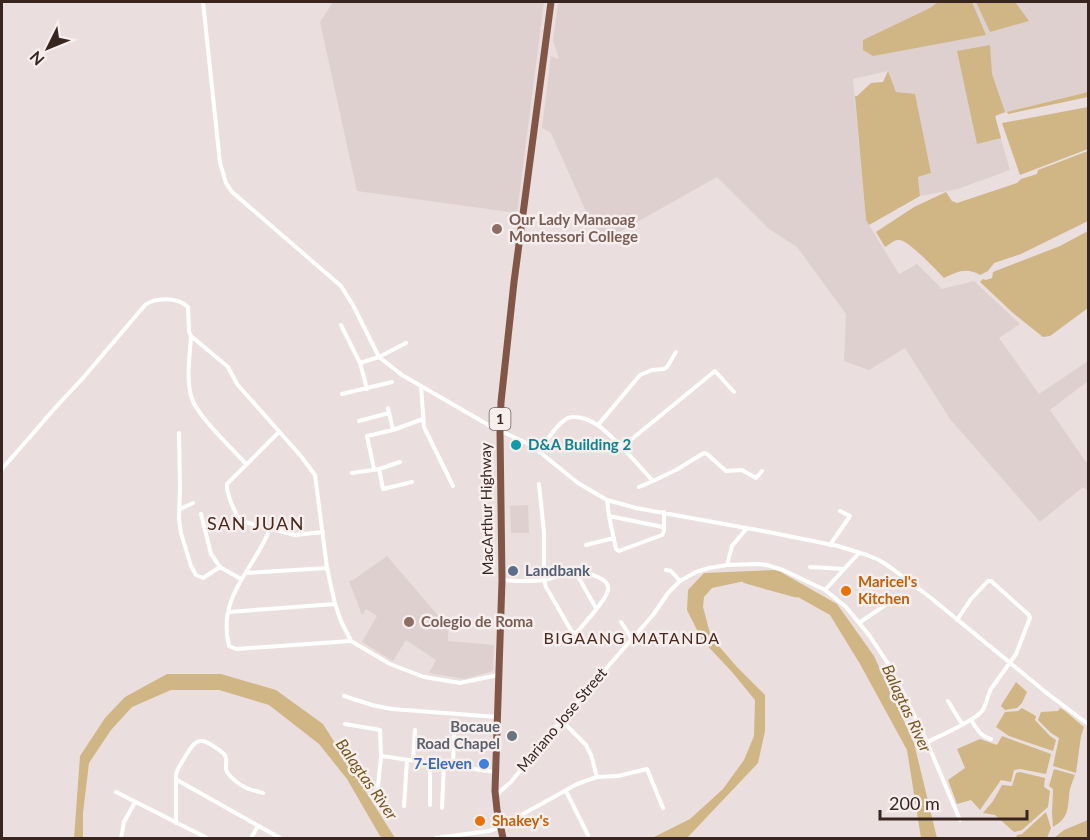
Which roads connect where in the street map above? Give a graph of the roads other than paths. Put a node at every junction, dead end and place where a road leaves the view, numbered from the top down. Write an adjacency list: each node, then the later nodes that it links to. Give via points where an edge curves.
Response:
1 (203, 2): 7 (street, via 220,163 226,183 341,286)
2 (551, 2): 18 (highway, MacArthur Highway / 1, via 514,282)
3 (341, 325): 8 (street)
4 (191, 336): 19 (street, via 228,367 237,384); 24 (street, via 191,398); 26 (street, via 186,304 170,300 148,302)
5 (406, 343): 7 (street)
6 (676, 352): 16 (street, via 664,369 640,375)
7 (379, 357): 8 (street); 10 (street)
8 (360, 363): 11 (street)
9 (392, 382): 11 (street)
10 (421, 386): 14 (street); 18 (street)
11 (367, 389): 13 (street)
12 (734, 392): 21 (street, via 715,371)
13 (342, 394)
14 (423, 418): 17 (street); 32 (street, via 427,435)
15 (359, 421): 17 (street, via 389,410)
16 (598, 425): 21 (street); 22 (street, via 584,418 566,418)
17 (393, 430): 25 (street, via 368,436)
18 (500, 431): 22 (street); 58 (highway, MacArthur Highway / 1)
19 (279, 432): 24 (street); 44 (street, via 315,476)
20 (179, 433): 36 (street)
21 (622, 447): 29 (street)
22 (539, 451): 34 (street, via 578,483)
23 (400, 462): 25 (street)
24 (246, 464): 43 (street, via 226,484 227,491 238,518)
25 (376, 469): 28 (street); 30 (street, via 383,489)
26 (2, 470)
27 (762, 471): 29 (street, via 756,478 742,470 726,471 704,453)
28 (352, 473)
29 (653, 481): 33 (street)
30 (411, 482)
31 (539, 484): 59 (street)
32 (453, 486)
33 (639, 487)
34 (607, 500): 38 (street); 40 (street)
35 (193, 503): 36 (street)
36 (180, 509): 50 (street, via 181,533 196,575 203,578)
37 (840, 511): 47 (street, via 850,516)
38 (664, 512): 41 (street); 42 (street)
39 (201, 514): 50 (street, via 211,554)
40 (609, 516): 41 (street); 45 (street)
41 (663, 527): 45 (street, via 662,535 619,551)
42 (747, 528): 47 (street); 49 (street, via 732,546)
43 (270, 529): 44 (street, via 295,535); 56 (street)
44 (323, 532): 52 (street)
45 (614, 538): 46 (street)
46 (586, 545)
47 (830, 545): 48 (street)
48 (859, 553): 53 (street); 66 (street, via 890,567)
49 (727, 565): 60 (street, Mariano Jose Street, via 696,572); 61 (street, Mariano Jose Street, via 775,567)
50 (220, 567): 57 (street)
51 (810, 567): 53 (street)
52 (327, 568): 56 (street); 62 (street)
53 (844, 569): 61 (street)
54 (666, 570): 60 (street)
55 (576, 572): 59 (street); 64 (street); 64 (street, via 607,583 609,589)
56 (245, 573): 57 (street)
57 (241, 579): 65 (street)
58 (502, 580): 59 (street); 72 (highway, MacArthur Highway / 1)
59 (544, 580): 64 (street, via 574,633)
60 (680, 581): 69 (street, Mariano Jose Street)
61 (825, 590): 68 (street, Mariano Jose Street)
62 (335, 604): 65 (street); 70 (street)
63 (887, 604): 68 (street)
64 (597, 608)
65 (228, 612): 70 (street, via 228,644 233,649)
66 (957, 620): 71 (street); 71 (street, via 977,592 988,581 993,582 1029,615)
67 (621, 622): 69 (street)
68 (859, 623): 84 (street, Mariano Jose Street, via 895,676)
69 (632, 639): 77 (street, Mariano Jose Street)
70 (351, 641): 72 (street, via 390,664 424,677 460,683)
71 (1010, 663): 76 (street, via 988,694 981,713); 80 (street)
72 (498, 675): 75 (highway, MacArthur Highway / 1)
73 (344, 696): 75 (street, via 392,709)
74 (948, 701): 79 (street)
75 (498, 717): 91 (highway, MacArthur Highway / 1)
76 (971, 719): 79 (street); 83 (street, via 979,732)
77 (561, 720): 92 (street, via 586,745); 97 (street, Mariano Jose Street)
78 (345, 724): 85 (street, via 380,730)
79 (962, 724): 84 (street)
80 (1089, 724)
81 (415, 730): 87 (street)
82 (454, 735): 90 (street)
83 (991, 740)
84 (927, 742): 104 (street, Mariano Jose Street)
85 (381, 756): 86 (street); 98 (street)
86 (407, 760): 87 (street); 101 (street)
87 (413, 760): 88 (street)
88 (430, 762): 89 (street); 100 (street)
89 (444, 764): 90 (street); 102 (street)
90 (453, 765): 91 (street)
91 (496, 772): 97 (highway, MacArthur Highway / 1)
92 (597, 777): 94 (street); 103 (street, via 647,769)
93 (176, 780): 96 (street, via 193,744 205,741 226,756 226,768 233,778 248,789); 105 (street); 106 (street)
94 (566, 791): 107 (street); 108 (street)
95 (116, 792): 99 (street)
96 (263, 793)
97 (496, 795): 107 (highway, MacArthur Highway / 1)
98 (377, 796)
99 (135, 802): 105 (street); 109 (street, via 124,822)
100 (430, 805)
101 (404, 806)
102 (442, 808)
103 (663, 808)
104 (960, 820)
105 (176, 823): 110 (street)
106 (258, 826): 111 (street); 112 (street)
107 (500, 827): 113 (street); 114 (highway, MacArthur Highway / 1)
108 (588, 835)
109 (121, 838)
110 (207, 838)
111 (251, 838)
112 (280, 838)
113 (436, 838)
114 (503, 838)

